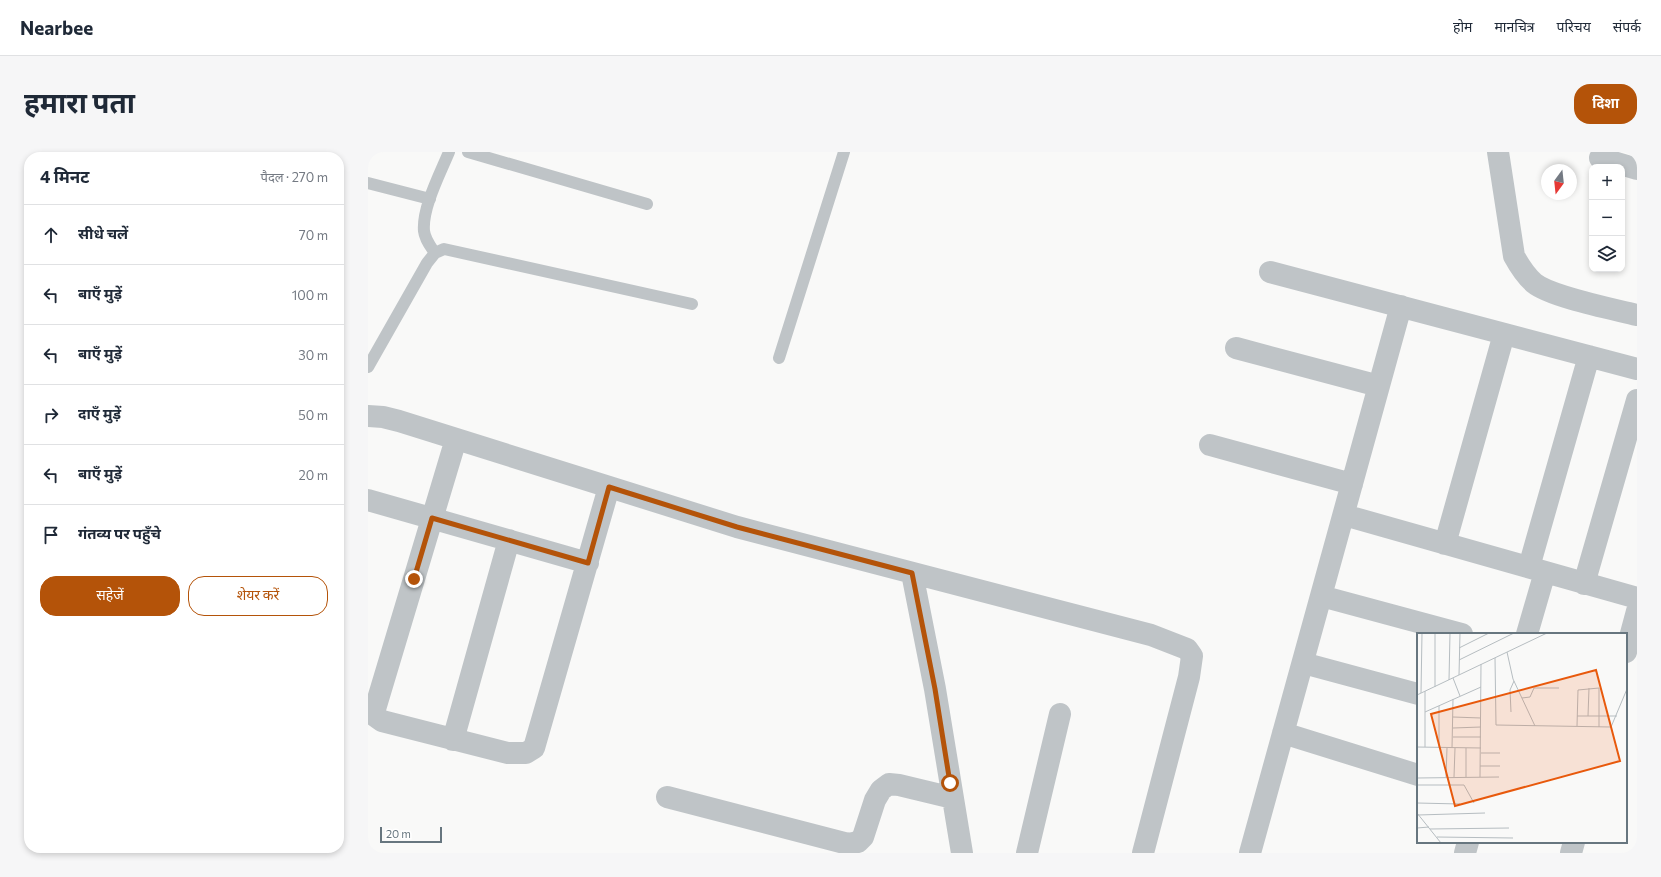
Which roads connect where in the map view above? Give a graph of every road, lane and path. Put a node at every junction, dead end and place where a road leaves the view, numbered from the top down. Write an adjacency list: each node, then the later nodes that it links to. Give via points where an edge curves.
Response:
1 (448, 152): 8 (lane)
2 (468, 152): 9 (lane)
3 (844, 152): 18 (lane)
4 (1498, 152): 14 (street, via 1514,256 1522,271 1536,284 1557,293)
5 (1600, 158): 6 (street)
6 (1637, 169)
7 (368, 183): 8 (lane)
8 (430, 199): 10 (lane, via 424,232)
9 (647, 204)
10 (435, 253): 12 (lane, via 444,249 457,251); 19 (lane)
11 (1270, 272): 13 (street)
12 (692, 304)
13 (1401, 306): 15 (street); 21 (street)
14 (1637, 315)
15 (1504, 334): 17 (street); 32 (street)
16 (1236, 348): 21 (street)
17 (1589, 356): 20 (street); 34 (street)
18 (779, 358)
19 (368, 367)
20 (1637, 369)
21 (1379, 386): 26 (street)
22 (1637, 400): 36 (street)
23 (368, 416): 24 (street, via 393,420)
24 (456, 439): 27 (street); 30 (street)
25 (1210, 445): 26 (street)
26 (1352, 484): 29 (street)
27 (609, 487): 33 (street); 35 (street, via 737,527)
28 (368, 500): 30 (street)
29 (1344, 515): 32 (street); 37 (street)
30 (432, 518): 31 (street); 47 (street, via 374,713 382,721)
31 (509, 540): 33 (street); 47 (street)
32 (1445, 544): 34 (street)
33 (588, 563): 47 (street, via 534,748 526,753 514,754)
34 (1537, 570): 36 (street); 41 (street)
35 (912, 573): 50 (street); 55 (street, via 1152,635 1187,649 1192,656 1189,677)
36 (1584, 584): 38 (street)
37 (1321, 596): 40 (street); 43 (street)
38 (1637, 598)
39 (1637, 612): 42 (street)
40 (1458, 633)
41 (1527, 633)
42 (1627, 648)
43 (1303, 663): 44 (street); 46 (street)
44 (1417, 694)
45 (1060, 714): 54 (street)
46 (1283, 733): 48 (street); 56 (street)
47 (453, 740)
48 (1417, 775)
49 (668, 797): 50 (street, via 848,844 858,842 863,837 875,800 881,790 889,784)
50 (953, 798): 53 (street)
51 (1468, 843): 57 (street)
52 (1574, 843): 58 (street)
53 (962, 853)
54 (1027, 853)
55 (1143, 853)
56 (1250, 853)
57 (1465, 853)
58 (1571, 853)

